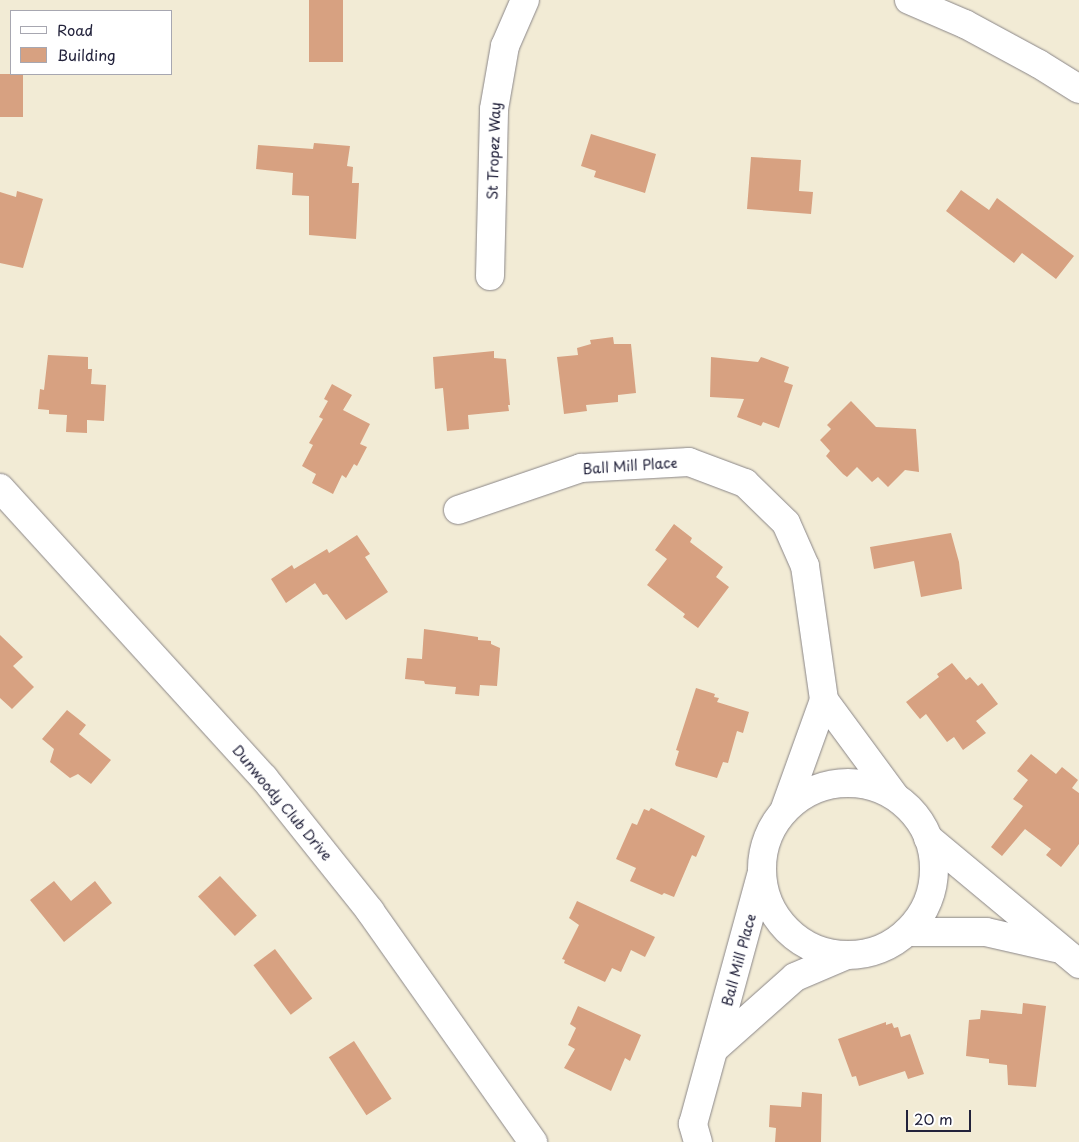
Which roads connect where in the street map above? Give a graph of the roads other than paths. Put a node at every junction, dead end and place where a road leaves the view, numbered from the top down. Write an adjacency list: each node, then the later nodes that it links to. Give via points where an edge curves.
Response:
1 (525, 0): 4 (street, St Tropez Way, via 505,46 494,109)
2 (909, 0): 3 (street, via 965,24)
3 (1079, 89)
4 (490, 276)
5 (0, 488): 16 (street, Dunwoody Club Drive, via 264,778 370,911)
6 (458, 510): 7 (street, Ball Mill Place, via 581,468 689,462 745,483 786,523 805,566)
7 (824, 700): 8 (street, Ball Mill Place); 9 (street, Ball Mill Place)
8 (894, 795): 9 (street, via 862,784 844,783 811,791); 10 (street, via 915,815)
9 (784, 811): 11 (street, via 767,839)
10 (928, 838): 12 (street, via 934,873 931,891 926,906); 14 (street)
11 (762, 871): 13 (street, via 770,904 788,930 816,948); 15 (street, Ball Mill Place)
12 (907, 932): 13 (street, via 879,949); 14 (street, via 986,932)
13 (847, 955): 15 (street, Ball Mill Place, via 795,977)
14 (1069, 957)
15 (714, 1049): 17 (street, Ball Mill Place, via 693,1124)
16 (533, 1142)
17 (698, 1142)

